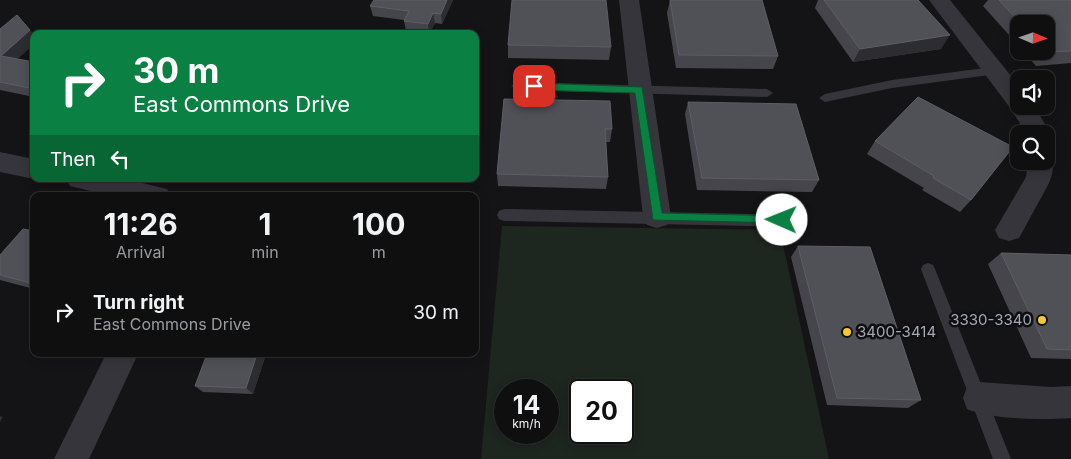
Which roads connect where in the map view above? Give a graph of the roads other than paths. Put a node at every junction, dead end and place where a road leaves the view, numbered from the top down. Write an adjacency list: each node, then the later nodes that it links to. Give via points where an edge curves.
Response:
1 (629, 0): 5 (street)
2 (939, 0): 3 (street)
3 (993, 71): 6 (street); 8 (lane, via 892,84)
4 (517, 86): 5 (lane)
5 (639, 90): 7 (lane); 15 (street)
6 (1010, 92)
7 (767, 93)
8 (825, 98)
9 (0, 162): 10 (street)
10 (30, 168)
11 (1040, 170): 17 (street, via 1039,178)
12 (92, 182): 13 (street)
13 (139, 192)
14 (504, 215): 15 (lane)
15 (657, 217): 16 (lane)
16 (800, 220)
17 (1009, 230)
18 (928, 269): 20 (lane)
19 (121, 357): 22 (street)
20 (979, 398): 21 (street); 23 (lane)
21 (1071, 402)
22 (71, 459)
23 (1002, 459)

